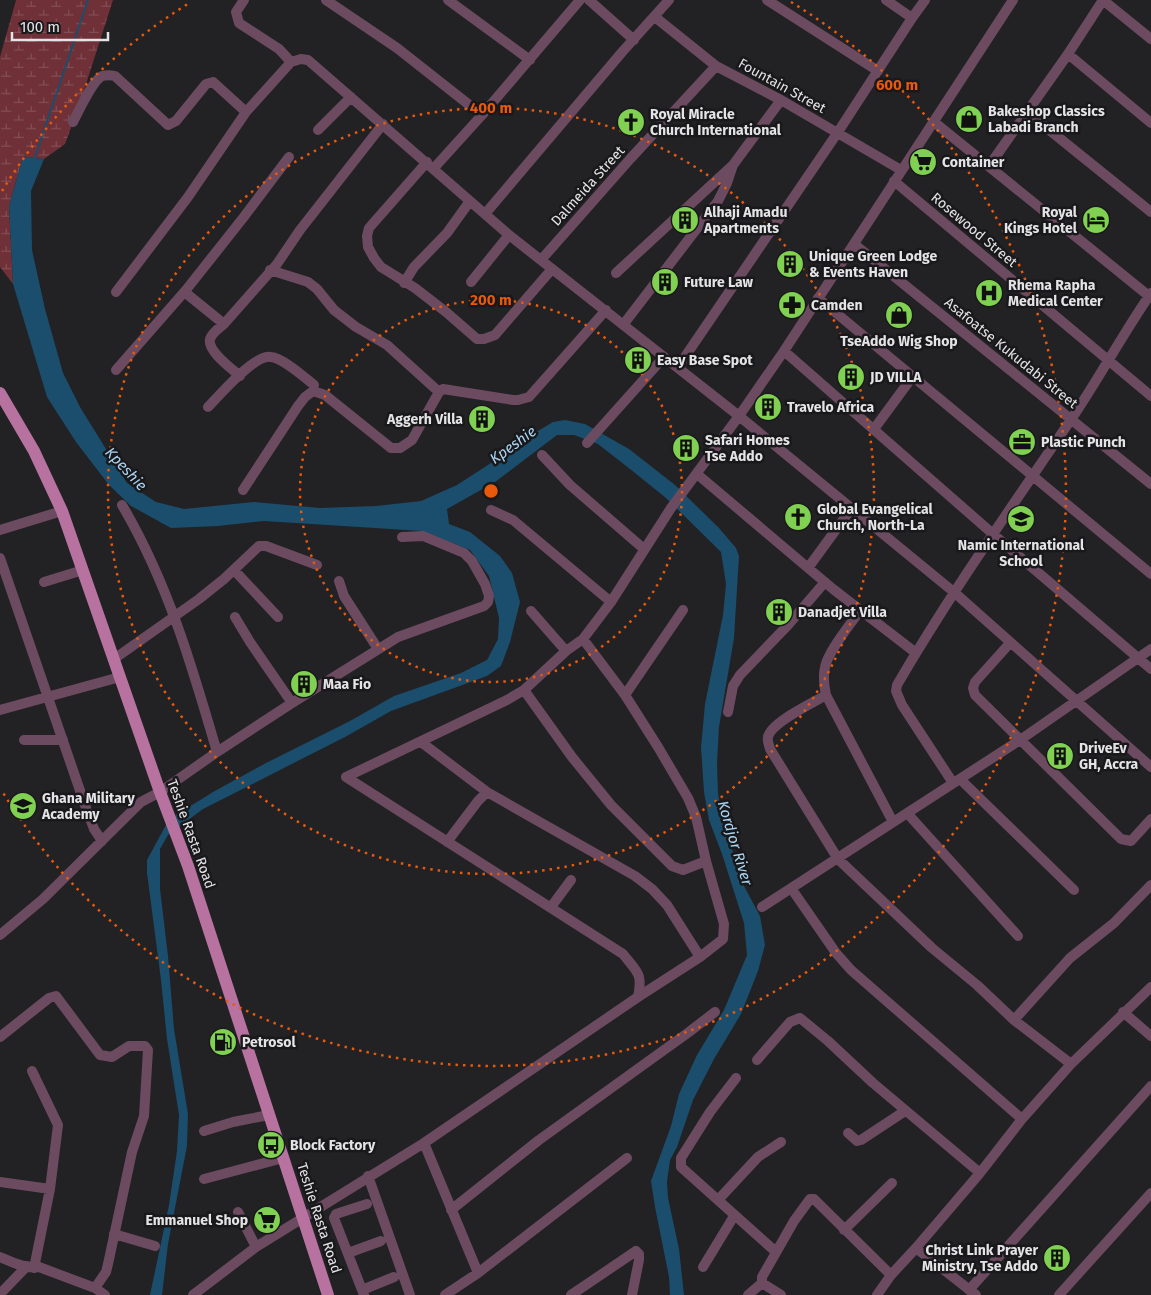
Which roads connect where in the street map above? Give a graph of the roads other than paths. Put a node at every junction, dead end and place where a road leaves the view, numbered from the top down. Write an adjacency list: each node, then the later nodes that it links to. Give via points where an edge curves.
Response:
1 (244, 0): 18 (street, via 236,12 239,23 279,49)
2 (326, 0): 25 (street, via 397,48)
3 (448, 0): 17 (street)
4 (589, 0): 15 (street)
5 (669, 0): 12 (street)
6 (767, 0): 20 (street)
7 (886, 0): 13 (street)
8 (925, 0): 13 (street)
9 (1013, 0): 27 (street)
10 (1103, 0): 14 (street); 16 (street)
11 (574, 2): 17 (street)
12 (655, 17): 15 (street); 19 (street, Fountain Street)
13 (912, 18): 20 (street)
14 (1151, 38)
15 (634, 40): 40 (street)
16 (1068, 54): 24 (street); 28 (street)
17 (530, 60): 25 (street)
18 (290, 62): 21 (street, via 308,60); 23 (street)
19 (716, 66): 22 (street, Fountain Street); 43 (street, Dalmeida Street)
20 (878, 71): 31 (street)
21 (351, 97): 29 (street); 30 (street)
22 (781, 100): 31 (street, Fountain Street); 34 (street)
23 (246, 112): 26 (street, via 210,82 176,121 168,125 115,76 109,75 96,82); 50 (street, via 183,205)
24 (1027, 112): 35 (street); 39 (street)
25 (482, 115): 33 (street)
26 (73, 122)
27 (934, 122): 35 (street); 36 (street)
28 (1151, 123)
29 (383, 124): 33 (street); 45 (street)
30 (318, 130)
31 (838, 132): 36 (street, Fountain Street); 59 (street)
32 (289, 157): 49 (street)
33 (430, 165): 38 (street); 47 (street, via 369,228 367,236 368,247 377,263)
34 (733, 165): 46 (street); 55 (street, via 718,201)
35 (989, 166): 51 (street)
36 (901, 170): 37 (street)
37 (894, 181): 42 (street); 58 (street, Rosewood Street)
38 (470, 201): 40 (street); 47 (street)
39 (1151, 212)
40 (485, 214): 41 (street)
41 (509, 235): 43 (street); 48 (street)
42 (854, 244): 52 (street); 69 (street, Asafoatse Kukudabi Street)
43 (541, 260): 44 (street)
44 (552, 269): 47 (street, via 495,335 484,339 477,339); 53 (street)
45 (270, 270): 54 (street); 64 (street, via 308,282 334,310 387,345)
46 (616, 273)
47 (404, 282)
48 (471, 282)
49 (186, 290): 54 (street); 60 (street)
50 (116, 292)
51 (1150, 295): 58 (street)
52 (818, 298): 56 (street); 62 (street)
53 (606, 310): 55 (street); 64 (street, via 529,397 518,400 447,389)
54 (224, 324): 61 (street, via 213,333 210,345 214,353)
55 (623, 325): 57 (street)
56 (784, 351): 68 (street); 70 (street)
57 (664, 357): 59 (street); 71 (street)
58 (1108, 359): 66 (street, Rosewood Street); 69 (street)
59 (678, 367): 68 (street)
60 (116, 370)
61 (240, 376): 63 (street, via 261,358 270,356 314,385); 67 (street)
62 (913, 376): 70 (street); 74 (street)
63 (313, 390): 64 (street, via 325,395 391,448 400,448 412,440); 76 (street, via 298,406)
64 (440, 392)
65 (0, 393): 80 (main road, Teshie Rasta Road, via 34,451)
66 (1151, 396)
67 (208, 407)
68 (739, 416): 73 (street); 78 (street)
69 (1071, 420): 74 (street); 75 (street, Asafoatse Kukudabi Street)
70 (874, 429): 82 (street)
71 (587, 442)
72 (542, 455): 84 (street, via 570,486)
73 (697, 474): 84 (street); 87 (street)
74 (1032, 474): 82 (street); 90 (street)
75 (1151, 484)
76 (242, 490)
77 (122, 506): 99 (street, via 138,531)
78 (852, 509): 87 (street); 94 (street)
79 (491, 510): 95 (street, via 513,520)
80 (62, 511): 81 (street); 88 (main road, Teshie Rasta Road)
81 (0, 530)
82 (993, 534): 94 (street); 108 (street)
83 (402, 537): 104 (street, via 423,536 464,552 486,584 488,602 398,637)
84 (644, 550): 95 (street)
85 (0, 558): 115 (street)
86 (317, 565): 89 (street, via 260,546)
87 (808, 568): 93 (street)
88 (83, 570): 92 (street); 109 (main road, Teshie Rasta Road)
89 (234, 570): 99 (street); 101 (street)
90 (1151, 574)
91 (339, 581): 104 (street, via 344,596)
92 (44, 582)
93 (824, 582): 97 (street); 119 (street, via 740,675 733,686)
94 (955, 593): 103 (street); 107 (street)
95 (611, 602): 102 (street)
96 (683, 610): 113 (street)
97 (860, 610): 107 (street); 114 (street, via 825,667)
98 (531, 611): 106 (street)
99 (174, 617): 109 (street); 124 (street)
100 (235, 617): 117 (street)
101 (278, 617)
102 (583, 639): 106 (street); 113 (street)
103 (1010, 643): 116 (street); 122 (street, via 973,688 975,695)
104 (378, 649): 117 (street)
105 (1151, 649): 108 (street)
106 (566, 651): 112 (street)
107 (916, 653): 126 (street, via 898,685 898,698)
108 (1138, 658): 110 (street); 116 (street)
109 (114, 659): 111 (main road, Teshie Rasta Road)
110 (1151, 669)
111 (120, 677): 115 (street); 127 (main road, Teshie Rasta Road)
112 (524, 690): 123 (street); 135 (street, via 611,806 672,866 683,870)
113 (626, 695): 135 (street, via 688,798 696,817)
114 (826, 695): 131 (street); 134 (street, via 784,720 771,731 768,739 770,749)
115 (48, 698): 118 (street); 121 (street)
116 (1077, 700): 122 (street); 125 (street)
117 (292, 703): 124 (street)
118 (0, 710)
119 (728, 712)
120 (24, 740): 121 (street)
121 (63, 740): 132 (street, via 94,829)
122 (1020, 740): 126 (street); 130 (street, via 1121,840 1131,841)
123 (421, 742): 128 (street); 133 (street, via 346,777)
124 (217, 752): 127 (street)
125 (1151, 767)
126 (957, 781): 129 (street); 139 (street)
127 (160, 792): 132 (street, via 141,802); 158 (main road, Teshie Rasta Road, via 188,866)
128 (487, 792): 133 (street); 144 (street, via 635,876 652,889 667,905)
129 (907, 813): 131 (street); 143 (street)
130 (1151, 820)
131 (893, 822): 134 (street)
132 (102, 841): 142 (street, via 43,900)
133 (447, 842): 140 (street)
134 (838, 859): 138 (street); 149 (street)
135 (706, 862): 144 (street, via 724,931 723,939)
136 (571, 880): 140 (street)
137 (1151, 885): 149 (street, via 1114,923 1070,958)
138 (791, 888): 141 (street); 159 (street, via 851,970)
139 (1074, 890)
140 (551, 907): 146 (street, via 623,954 637,969)
141 (762, 908)
142 (0, 935)
143 (1018, 936)
144 (700, 957): 146 (street)
145 (1151, 987): 148 (street)
146 (638, 997): 162 (street)
147 (715, 1012): 175 (street, via 539,1140)
148 (1123, 1012): 150 (street); 153 (street)
149 (1014, 1020): 153 (street)
150 (1151, 1036)
151 (0, 1037): 180 (street, via 49,998 56,996 100,1055 112,1057 129,1046 145,1046 148,1050 144,1116 132,1152)
152 (757, 1060): 157 (street, via 790,1022 800,1018)
153 (1071, 1064): 159 (street)
154 (32, 1071): 171 (street, via 58,1125)
155 (736, 1078): 173 (street, via 710,1112 682,1158 684,1171)
156 (1151, 1086): 196 (street)
157 (905, 1111): 161 (street, via 861,1140 857,1141); 166 (street)
158 (269, 1116): 160 (street); 164 (main road, Teshie Rasta Road)
159 (1022, 1120): 166 (street)
160 (204, 1131)
161 (848, 1133)
162 (424, 1142): 167 (street); 175 (street)
163 (780, 1142): 173 (street, via 758,1156)
164 (284, 1158): 168 (street); 177 (main road, Teshie Rasta Road)
165 (627, 1158): 190 (street)
166 (980, 1173): 184 (street)
167 (368, 1176): 177 (street); 201 (street)
168 (204, 1179)
169 (0, 1182): 171 (street)
170 (892, 1183): 179 (street)
171 (50, 1188): 188 (street)
172 (1151, 1193): 208 (street)
173 (718, 1200): 178 (street)
174 (367, 1204): 186 (street, via 334,1216)
175 (451, 1210): 190 (street)
176 (238, 1212): 183 (street)
177 (303, 1216): 183 (street); 200 (main road, Teshie Rasta Road)
178 (734, 1216): 185 (street); 189 (street)
179 (844, 1230): 185 (street, via 814,1199 810,1199); 191 (street)
180 (114, 1234): 182 (street); 194 (street, via 106,1272)
181 (382, 1241): 186 (street)
182 (154, 1246)
183 (256, 1247): 199 (street)
184 (916, 1248): 191 (street); 196 (street)
185 (776, 1252): 193 (street)
186 (348, 1253): 195 (street)
187 (0, 1257): 188 (street)
188 (30, 1267): 194 (street, via 39,1267); 197 (street)
189 (703, 1267)
190 (478, 1273): 202 (street)
191 (891, 1275): 207 (street)
192 (394, 1277): 195 (street)
193 (762, 1283): 205 (street); 206 (street)
194 (95, 1288): 198 (street)
195 (363, 1292)
196 (972, 1292)
197 (0, 1294)
198 (104, 1295)
199 (193, 1295)
200 (328, 1295)
201 (410, 1295)
202 (445, 1295)
203 (571, 1295): 204 (street, via 636,1251 639,1254)
204 (632, 1295)
205 (748, 1295)
206 (781, 1295)
207 (877, 1295)
208 (1058, 1295)

